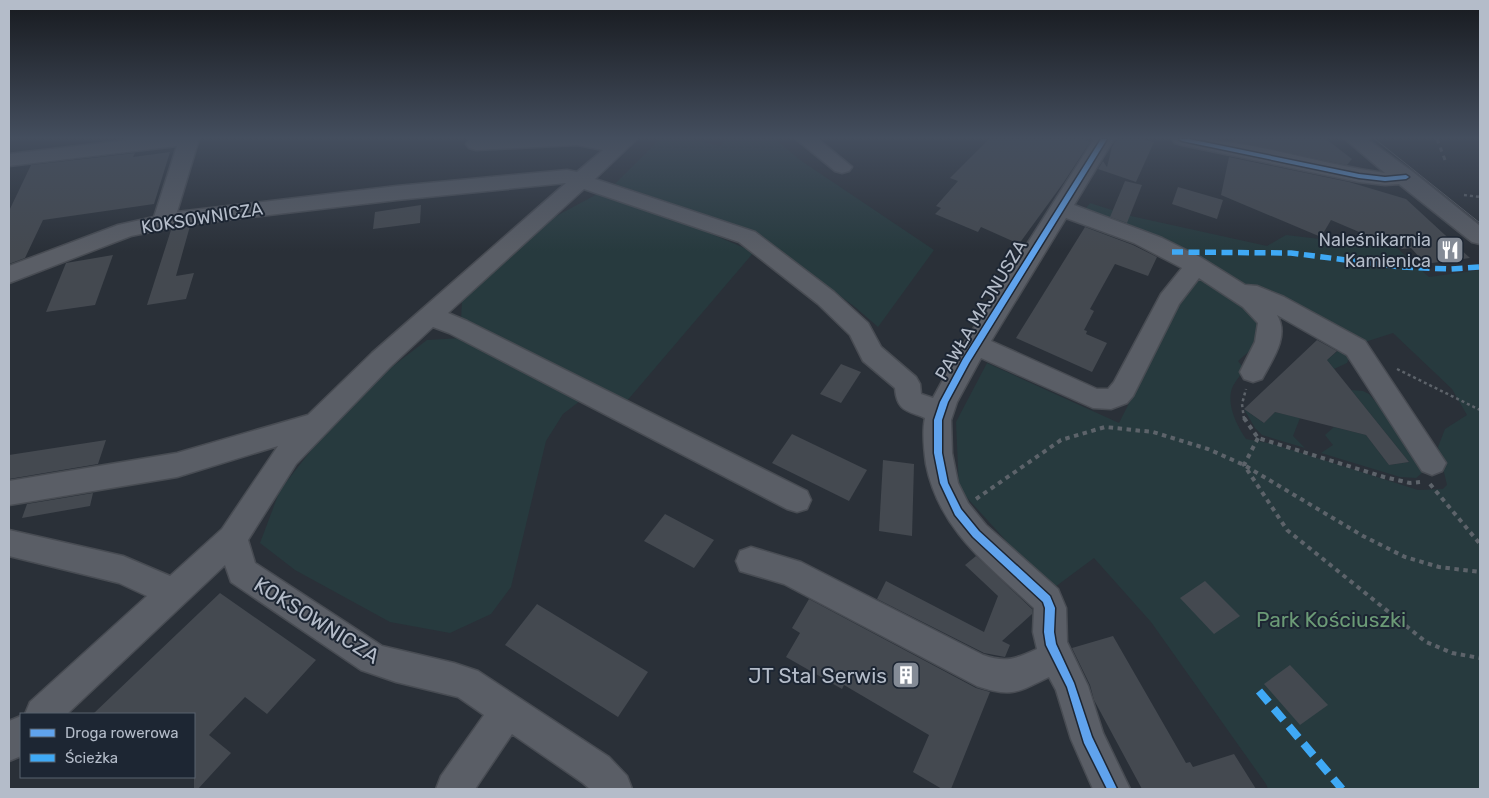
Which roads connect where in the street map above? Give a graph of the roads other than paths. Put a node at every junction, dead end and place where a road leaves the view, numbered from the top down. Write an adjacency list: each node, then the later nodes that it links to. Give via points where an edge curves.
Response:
1 (177, 176): 9 (lane)
2 (434, 176): 9 (street, KOKSOWNICZA, via 388,194)
3 (565, 176): 7 (street, KOKSOWNICZA)
4 (1080, 176): 8 (street, PAWŁA MAJNUSZA)
5 (1364, 176): 6 (street)
6 (1406, 177): 10 (street)
7 (575, 178): 16 (street); 19 (street, via 747,237 826,298 859,329 872,354 908,384 909,400)
8 (1060, 208): 12 (street, via 1142,238); 17 (street, PAWŁA MAJNUSZA)
9 (163, 222): 13 (street, KOKSOWNICZA, via 126,230)
10 (1480, 238)
11 (1156, 260): 15 (street, via 1172,275)
12 (1196, 266): 14 (street); 15 (street)
13 (9, 275)
14 (1225, 282): 18 (street, via 1258,305 1270,320 1271,334); 21 (street, via 1276,302 1356,348)
15 (1168, 300): 17 (street, via 1124,389 1114,399 1093,398)
16 (430, 316): 20 (street); 23 (street, via 466,331)
17 (976, 345): 19 (street, PAWŁA MAJNUSZA)
18 (1253, 372)
19 (941, 413): 28 (street, PAWŁA MAJNUSZA, via 938,453 944,483 958,512 976,534 1046,599 1050,608 1050,638)
20 (316, 424): 22 (street, via 177,465); 24 (street, via 286,456)
21 (1432, 463)
22 (9, 493)
23 (798, 500)
24 (233, 538): 27 (street); 29 (street, KOKSOWNICZA, via 242,572 373,659 397,668 466,682)
25 (9, 543): 27 (street, via 123,570)
26 (751, 561): 28 (street, via 790,572 977,670 999,677 1018,675)
27 (174, 593): 30 (street)
28 (1056, 657): 35 (street, PAWŁA MAJNUSZA, via 1071,686 1088,739)
29 (508, 711): 33 (street); 34 (street, KOKSOWNICZA, via 596,770)
30 (43, 713)
31 (20, 734): 32 (street)
32 (9, 744)
33 (454, 789)
34 (614, 789)
35 (1112, 789)

